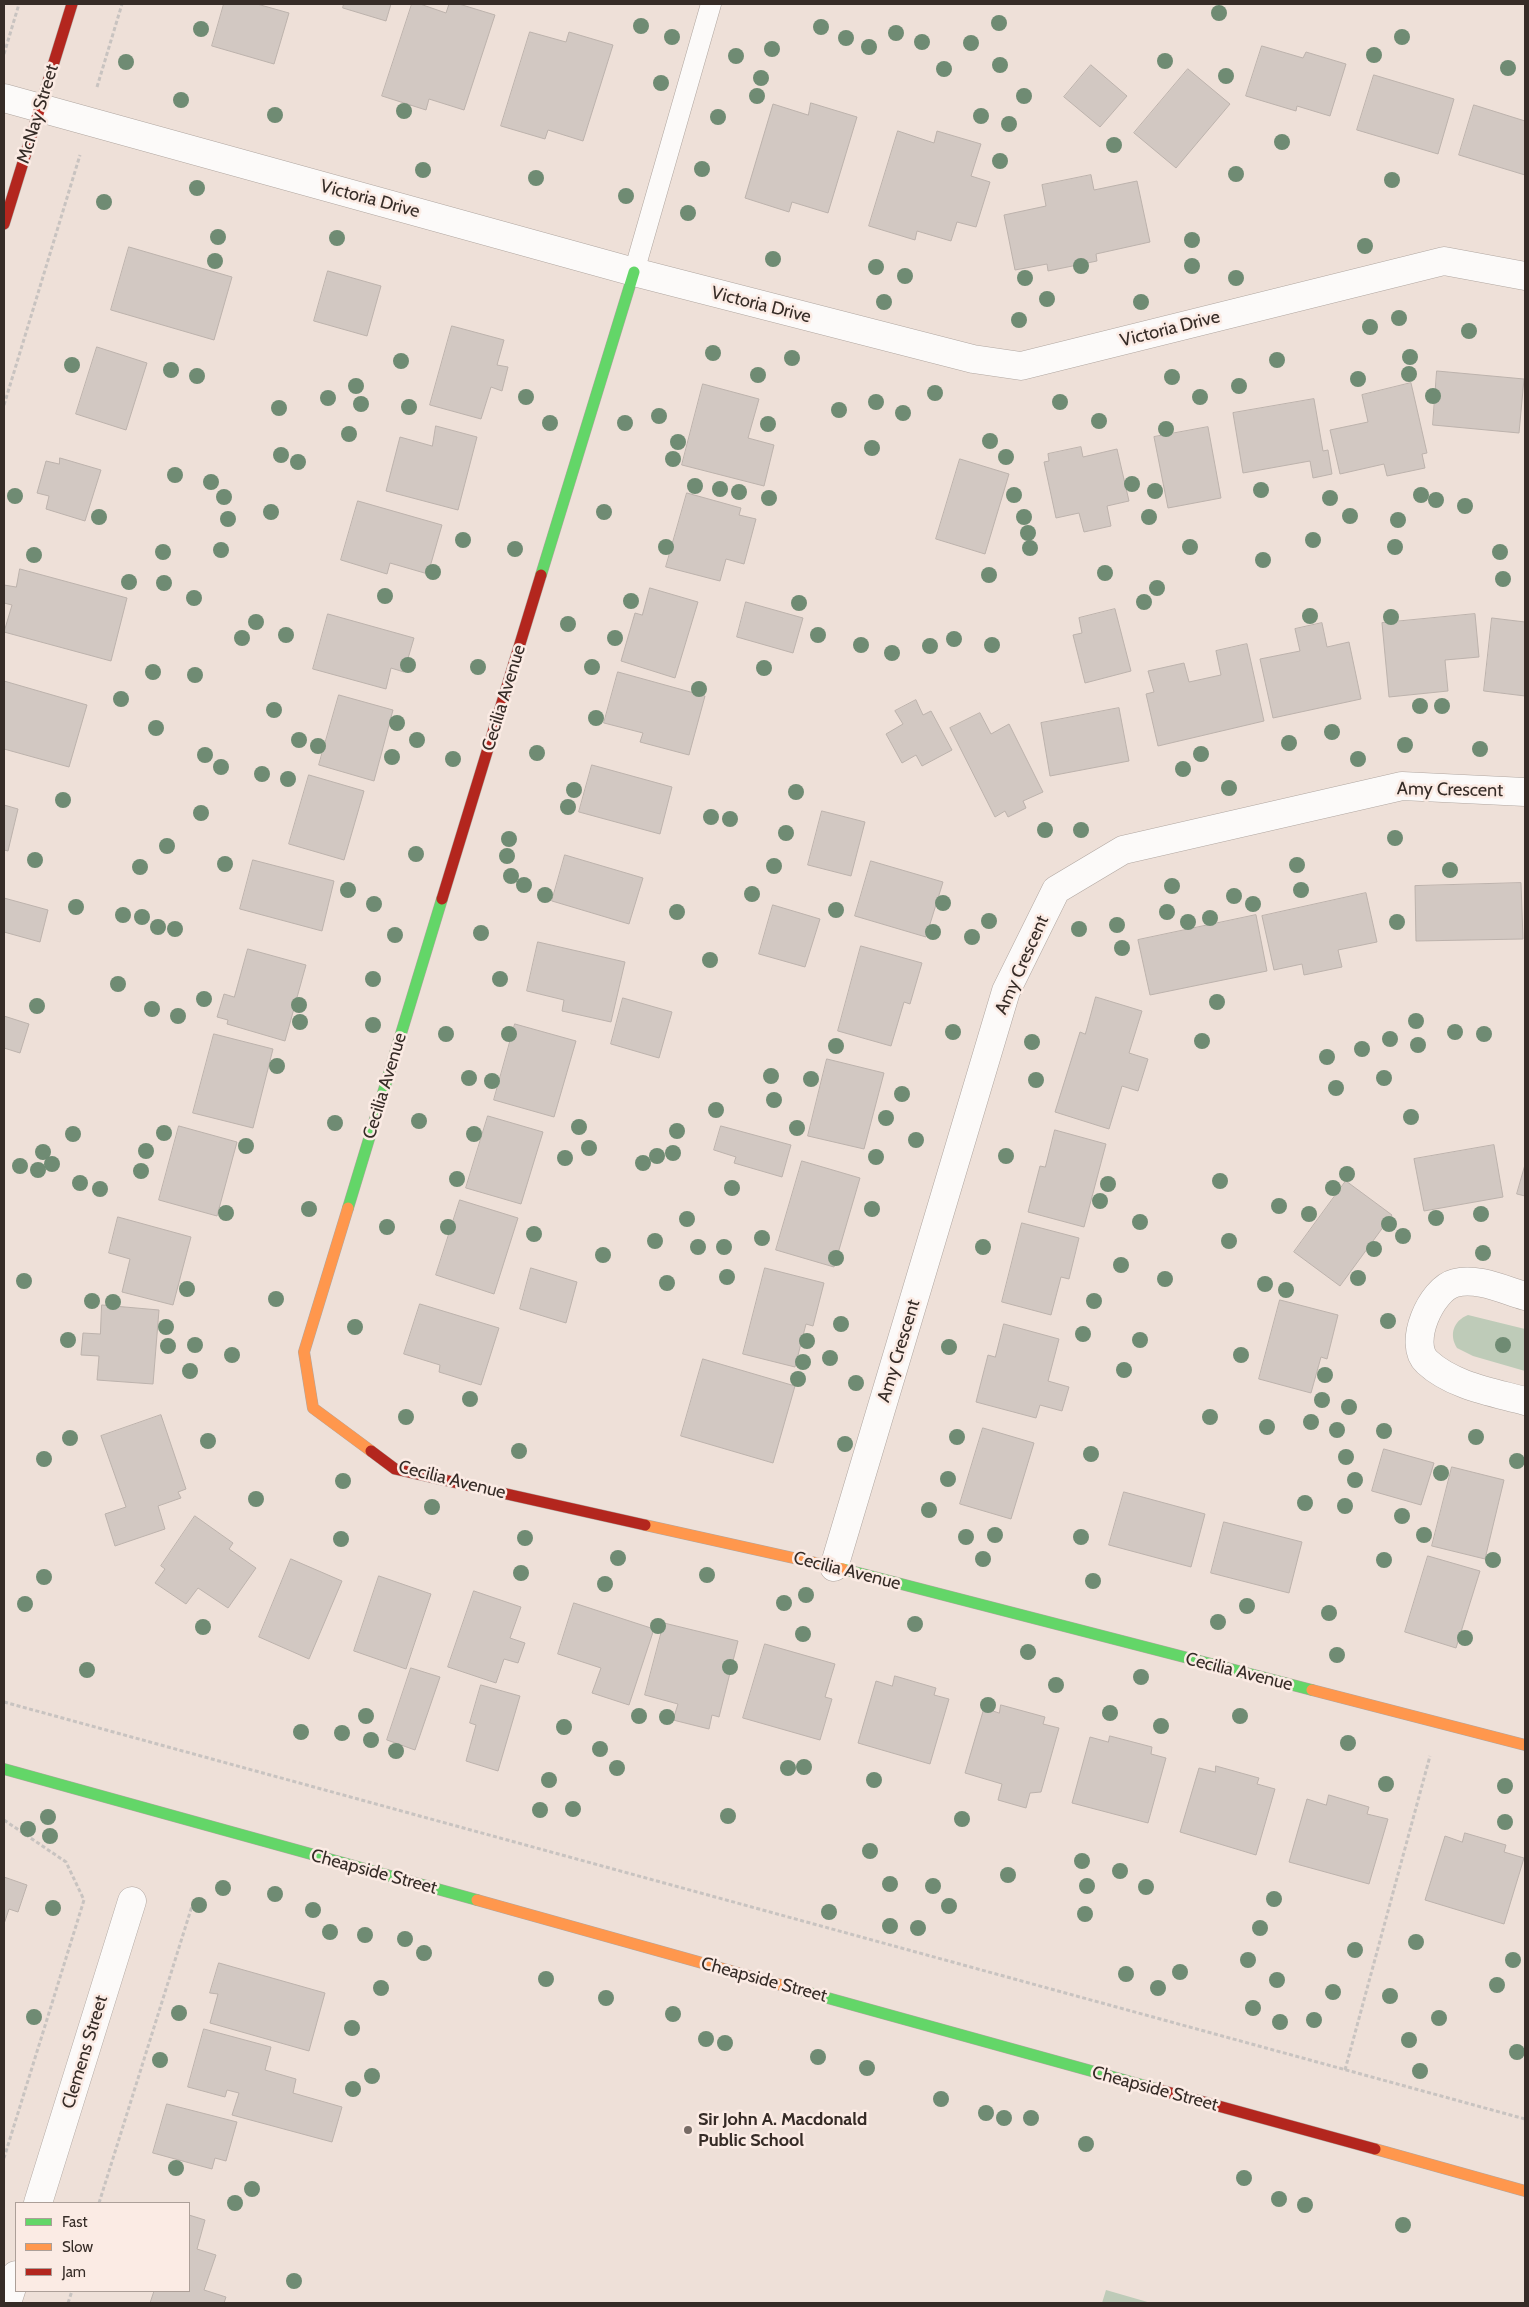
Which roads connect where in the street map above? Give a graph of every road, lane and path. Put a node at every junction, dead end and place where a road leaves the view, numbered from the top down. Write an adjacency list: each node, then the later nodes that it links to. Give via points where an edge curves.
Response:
1 (19, 4): 5 (path)
2 (72, 4): 8 (street, McNay Street)
3 (122, 4): 6 (path)
4 (711, 4): 11 (lane)
5 (4, 54)
6 (95, 92)
7 (4, 98): 8 (street, Victoria Drive)
8 (40, 108): 10 (street, McNay Street); 11 (street, Victoria Drive)
9 (80, 155): 13 (path)
10 (4, 224)
11 (634, 272): 12 (street, Victoria Drive, via 973,359 1021,366 1444,260); 17 (street, Cecilia Avenue, via 304,1352 313,1408 395,1469)
12 (1525, 276)
13 (4, 405)
14 (1525, 792): 17 (street, Amy Crescent, via 1402,786 1123,850 1056,890 1006,991)
15 (1525, 1296): 16 (street, via 1470,1281 1454,1283 1429,1305 1419,1346 1425,1361 1449,1377)
16 (1525, 1401)
17 (834, 1567): 19 (street, Cecilia Avenue)
18 (4, 1702): 25 (path)
19 (1525, 1743)
20 (1431, 1752): 25 (path)
21 (4, 1769): 28 (street, Cheapside Street)
22 (4, 1820): 27 (path, via 66,1862 84,1900)
23 (132, 1901): 29 (street, Clemens Street)
24 (192, 1906): 30 (path)
25 (1346, 2070): 26 (path)
26 (1525, 2119)
27 (4, 2158)
28 (1525, 2191)
29 (38, 2202)
30 (99, 2202)
31 (15, 2278): 32 (street)
32 (8, 2303)

